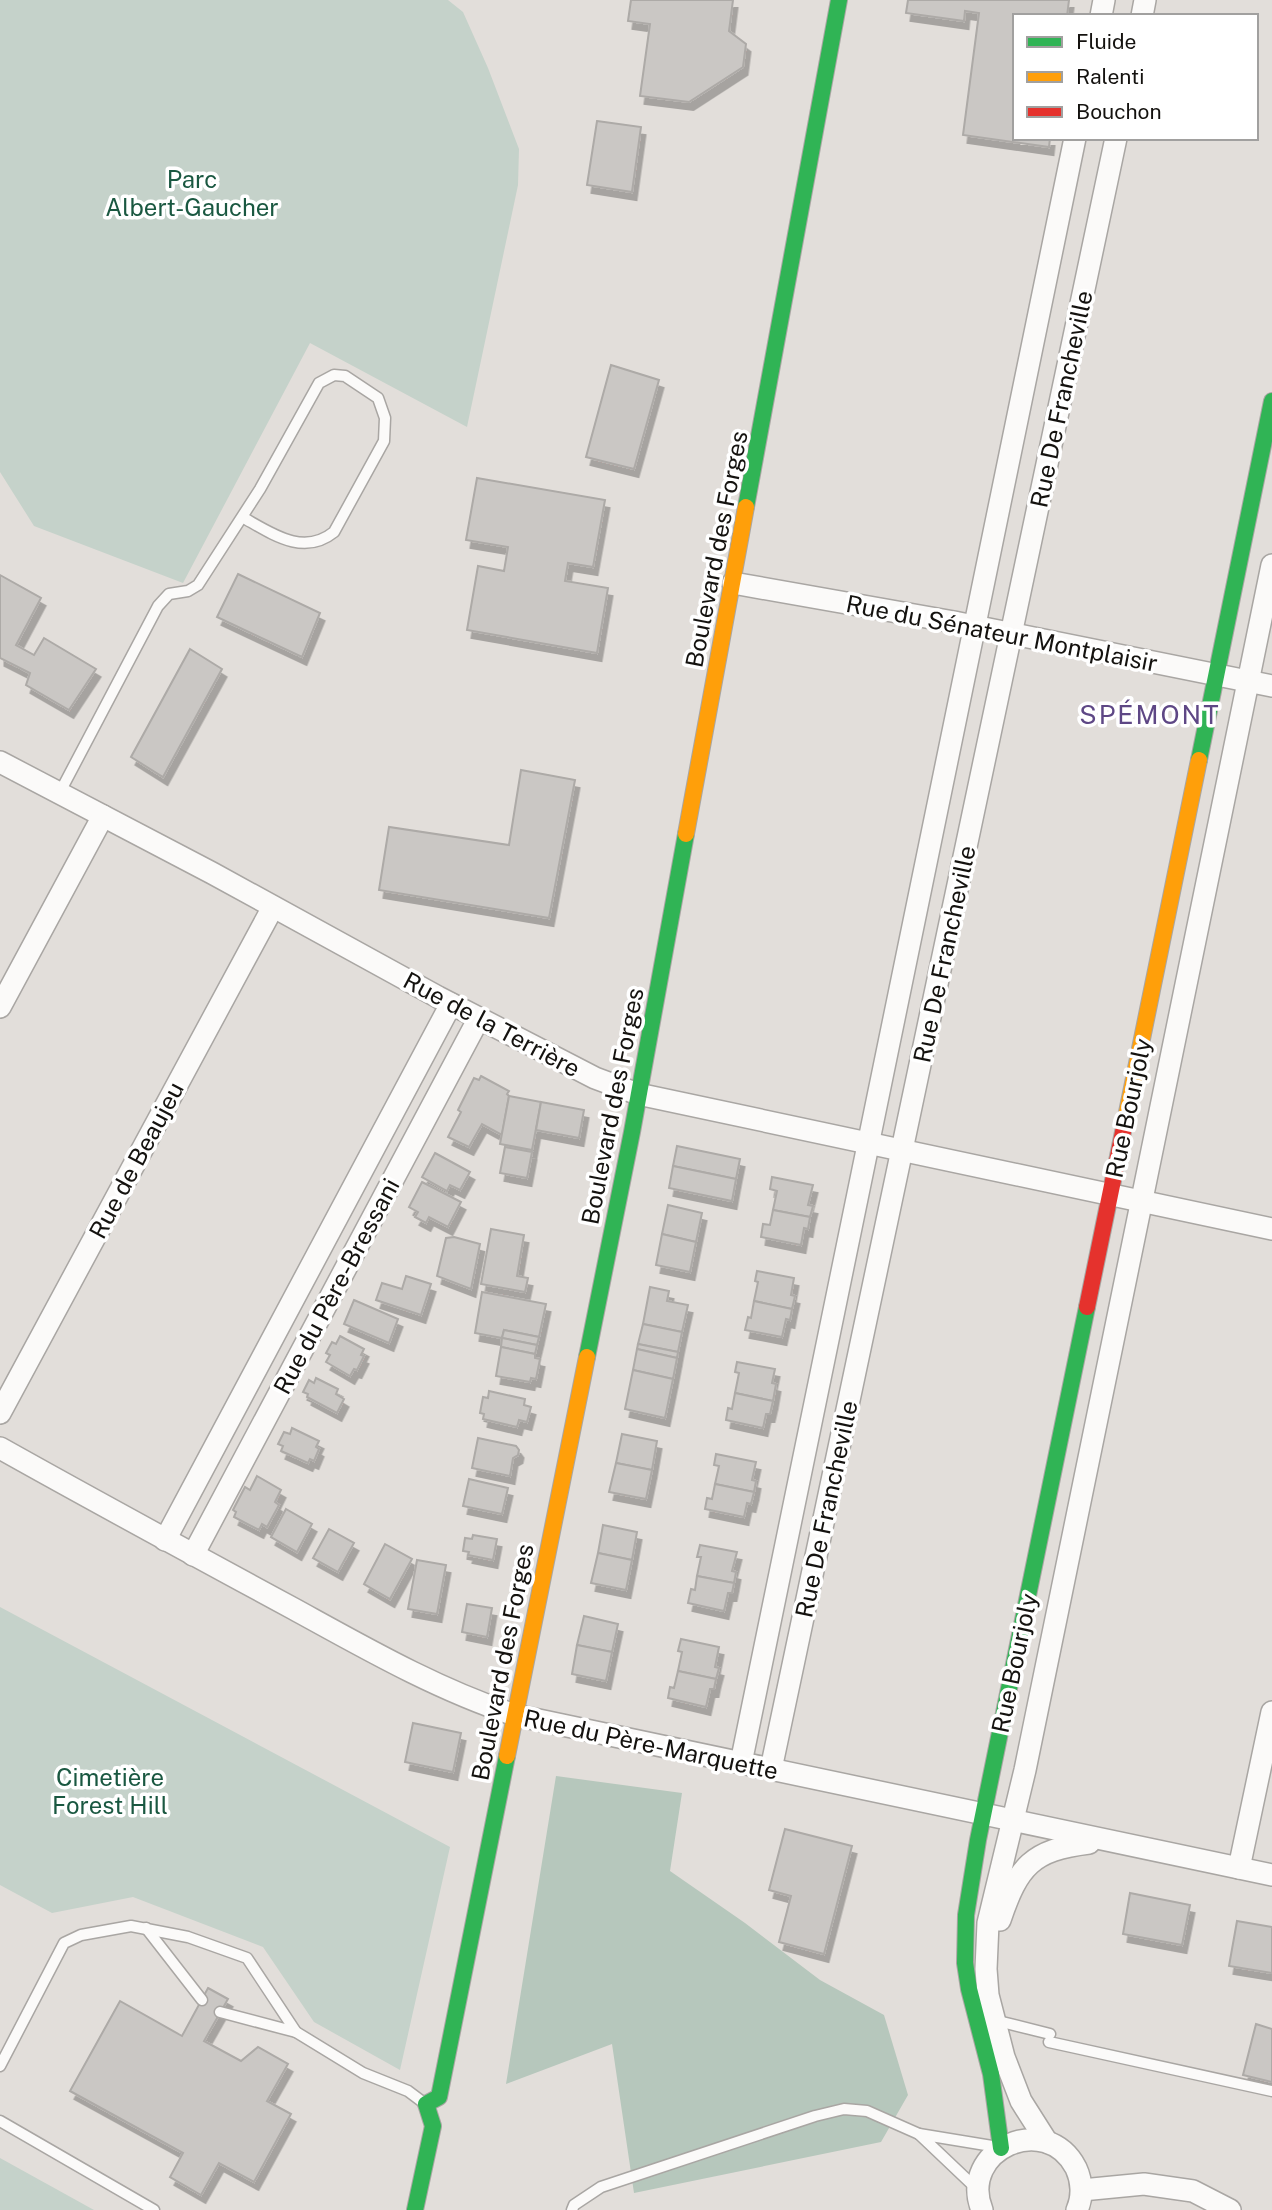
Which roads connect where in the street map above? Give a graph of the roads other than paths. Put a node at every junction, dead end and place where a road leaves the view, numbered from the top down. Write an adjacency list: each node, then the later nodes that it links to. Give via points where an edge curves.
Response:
1 (839, 0): 7 (main road, Boulevard des Forges)
2 (1076, 140): 8 (street, Rue De Francheville)
3 (1116, 140): 9 (street, Rue De Francheville)
4 (1272, 401): 10 (main road, Rue Bourjoly)
5 (242, 517): 5 (lane, via 319,383 334,375 345,376 378,398 385,418 384,441 334,532 324,540 299,543); 14 (lane, via 198,585 169,594 158,606)
6 (1272, 565): 11 (street, Rue Bourjoly)
7 (733, 583): 8 (street, Rue du Sénateur Montplaisir); 20 (main road, Boulevard des Forges)
8 (975, 626): 9 (street, Rue du Sénateur Montplaisir); 21 (street, Rue De Francheville)
9 (1011, 634): 10 (street, Rue du Sénateur Montplaisir); 22 (street, Rue De Francheville)
10 (1216, 674): 11 (street, Rue du Sénateur Montplaisir); 23 (main road, Rue Bourjoly)
11 (1249, 681): 12 (street, Rue du Sénateur Montplaisir); 24 (street, Rue Bourjoly)
12 (1272, 686)
13 (0, 762): 14 (street, Rue de la Terrière)
14 (59, 794): 15 (street, Rue de la Terrière)
15 (103, 816): 16 (street, Rue de la Terrière); 18 (street)
16 (273, 907): 17 (street, Rue de la Terrière); 26 (street, Rue de Beaujeu)
17 (451, 1003): 19 (street, Rue de la Terrière); 28 (street, Rue du Père-Bressani)
18 (0, 1007)
19 (479, 1018): 20 (street, Rue de la Terrière, via 595,1078); 29 (street, Rue du Père-Bressani)
20 (638, 1094): 21 (street, Rue de la Terrière); 31 (main road, Boulevard des Forges)
21 (869, 1143): 22 (street, Rue de la Terrière); 32 (street, Rue De Francheville)
22 (902, 1150): 23 (street, Rue de la Terrière); 33 (street, Rue De Francheville)
23 (1110, 1195): 24 (street, Rue de la Terrière); 34 (main road, Rue Bourjoly)
24 (1142, 1201): 25 (street, Rue de la Terrière); 35 (street, Rue Bourjoly)
25 (1272, 1229)
26 (0, 1413)
27 (0, 1448): 28 (street, Rue du Père-Marquette)
28 (165, 1540): 29 (street, Rue du Père-Marquette)
29 (193, 1555): 31 (street, Rue du Père-Marquette, via 480,1704)
30 (1272, 1712): 37 (street)
31 (515, 1715): 32 (street, Rue du Père-Marquette); 47 (main road, Boulevard des Forges, via 439,2096)
32 (741, 1763): 33 (street, Rue du Père-Marquette)
33 (771, 1769): 34 (street, Rue du Père-Marquette)
34 (984, 1815): 35 (street, Rue du Père-Marquette); 51 (main road, Rue Bourjoly, via 965,1963 989,2062)
35 (1012, 1821): 36 (street, Rue du Père-Marquette); 40 (street, Rue Bourjoly, via 988,1923)
36 (1105, 1840): 37 (street, Rue du Père-Marquette); 40 (street, via 1057,1848 1029,1864 1008,1898)
37 (1239, 1868): 38 (street, Rue du Père-Marquette)
38 (1272, 1875)
39 (146, 1928): 41 (lane); 44 (lane, via 247,1958); 45 (lane, via 131,1926 64,1943)
40 (985, 1958): 43 (street, Rue Bourjoly)
41 (202, 2000)
42 (220, 2012): 44 (lane)
43 (994, 2020): 46 (lane, via 1050,2038); 50 (street, Rue Bourjoly, via 1021,2101)
44 (296, 2032): 47 (lane)
45 (0, 2066)
46 (1272, 2091)
47 (426, 2104): 55 (main road, via 433,2126)
48 (0, 2121): 54 (lane)
49 (919, 2134): 51 (lane); 52 (lane); 56 (lane, via 867,2111 844,2109 601,2187)
50 (1047, 2142): 51 (street, via 1023,2140); 53 (street, Rue Bourjoly, via 1072,2160 1079,2175)
51 (1001, 2148): 52 (street, via 981,2174)
52 (980, 2200)
53 (1080, 2200): 57 (street, via 1144,2184 1193,2191)
54 (154, 2210)
55 (415, 2210)
56 (572, 2210)
57 (1230, 2210)

